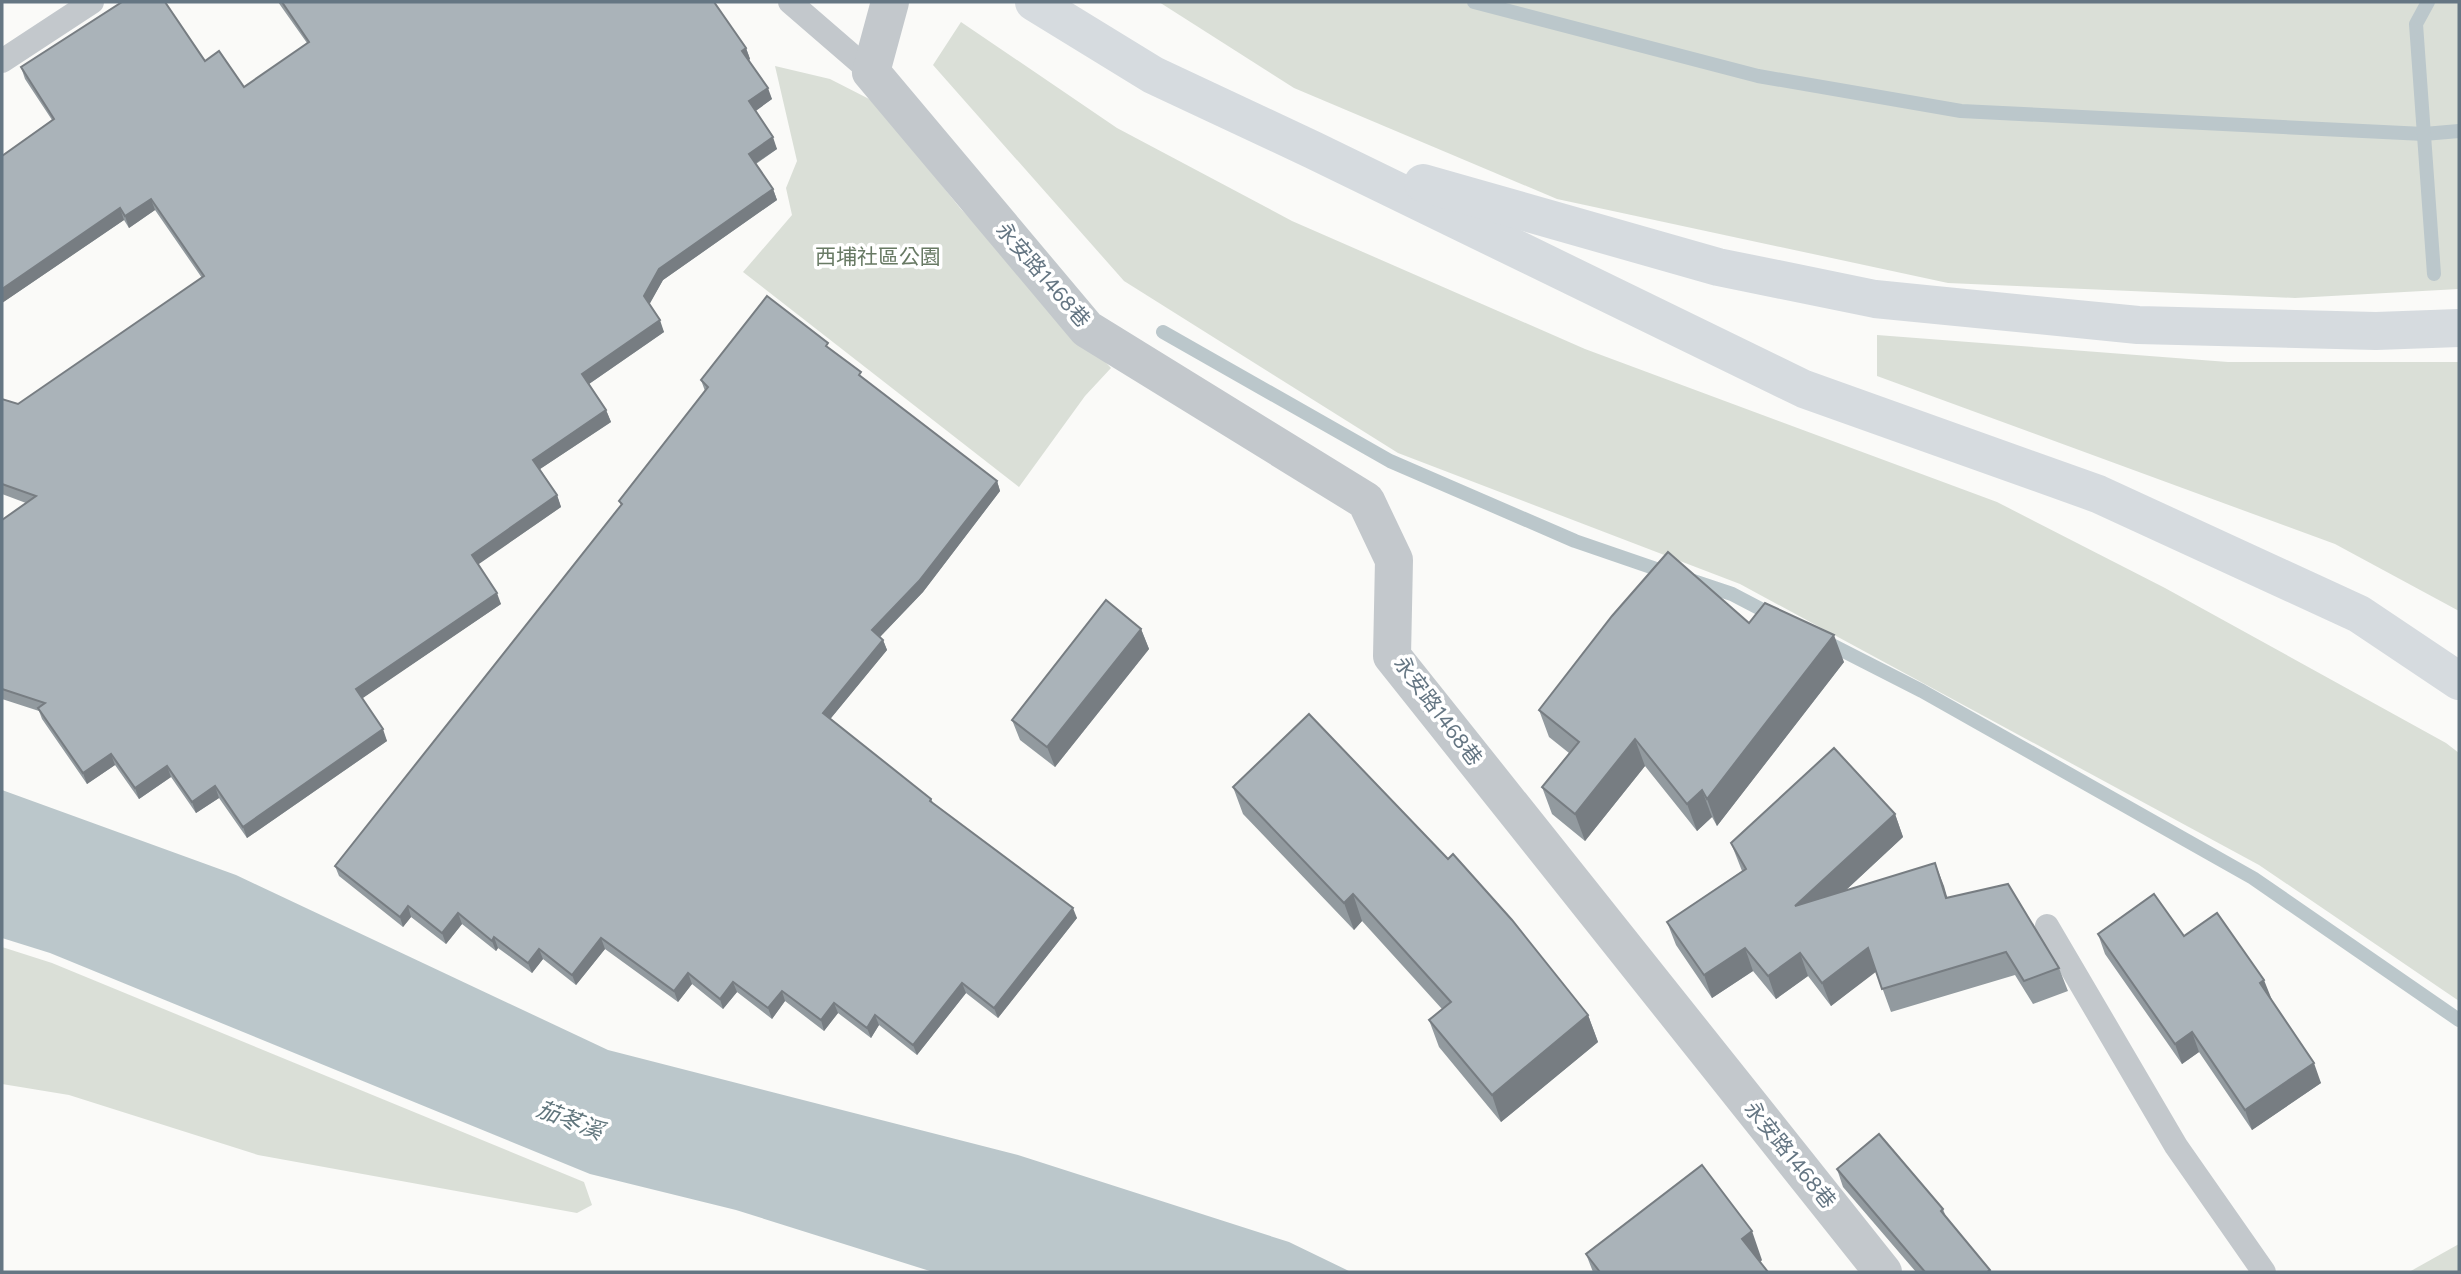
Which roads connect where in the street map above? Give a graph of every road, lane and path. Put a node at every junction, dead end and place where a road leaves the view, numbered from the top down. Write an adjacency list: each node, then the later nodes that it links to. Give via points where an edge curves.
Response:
1 (92, 2): 5 (lane)
2 (790, 2): 6 (lane)
3 (890, 2): 6 (street)
4 (1034, 2): 7 (highway, via 1153,75)
5 (2, 61)
6 (871, 72): 11 (street, 永安路1468巷, via 1087,329 1366,501 1394,560 1392,656)
7 (1313, 150): 8 (highway, via 1718,267 1875,299 2138,325 2376,331); 9 (highway, via 1804,390 2098,494 2346,608)
8 (2459, 328)
9 (2459, 681)
10 (2047, 926): 12 (lane, via 2176,1146)
11 (1883, 1272)
12 (2264, 1272)

